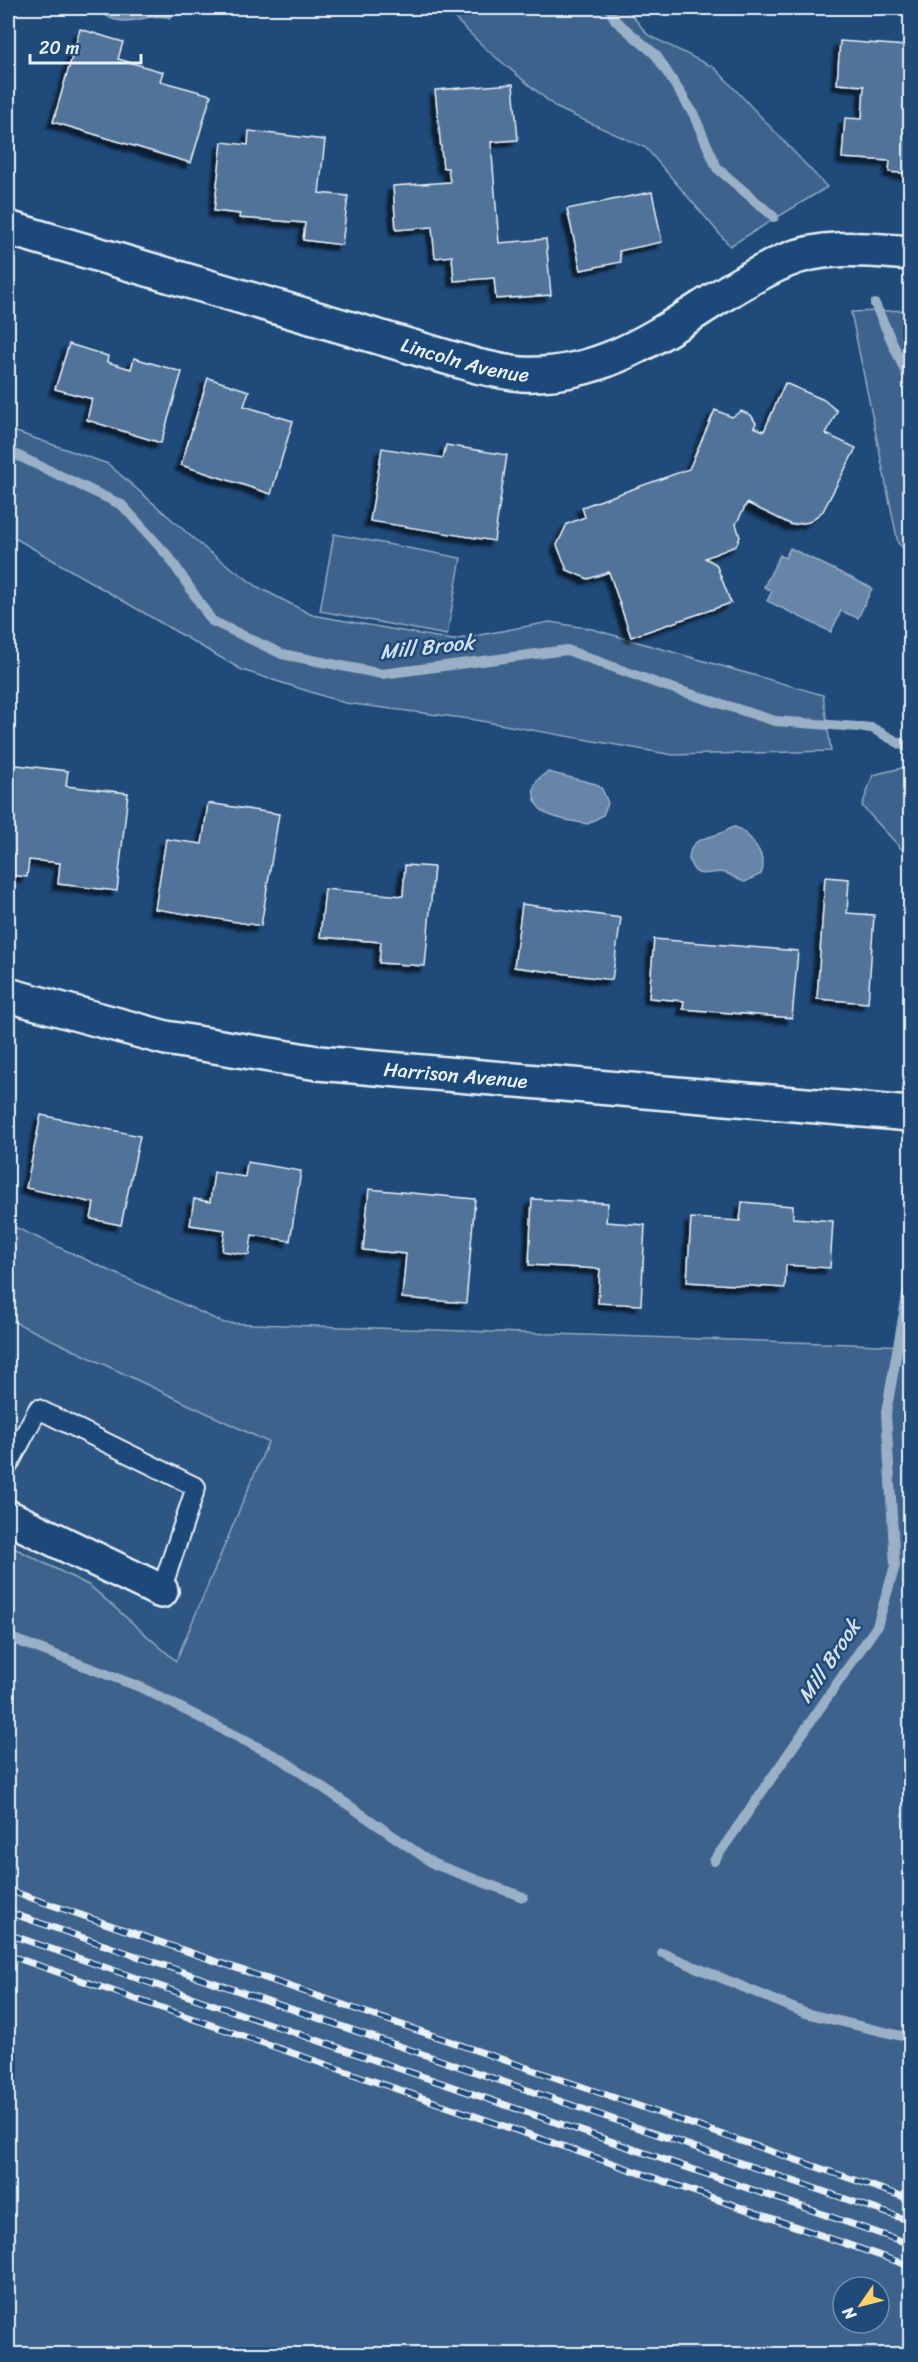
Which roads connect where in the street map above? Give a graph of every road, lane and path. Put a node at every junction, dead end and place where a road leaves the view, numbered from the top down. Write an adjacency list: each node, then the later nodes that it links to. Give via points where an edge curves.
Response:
1 (8, 228): 2 (street, Lincoln Avenue, via 477,366 522,374 578,369 622,355 786,260 841,248)
2 (910, 253)
3 (8, 995): 4 (street, Harrison Avenue, via 165,1038 318,1063)
4 (910, 1114)
5 (8, 1466): 7 (lane, via 38,1409 196,1486)
6 (8, 1517): 7 (street)
7 (161, 1591)

